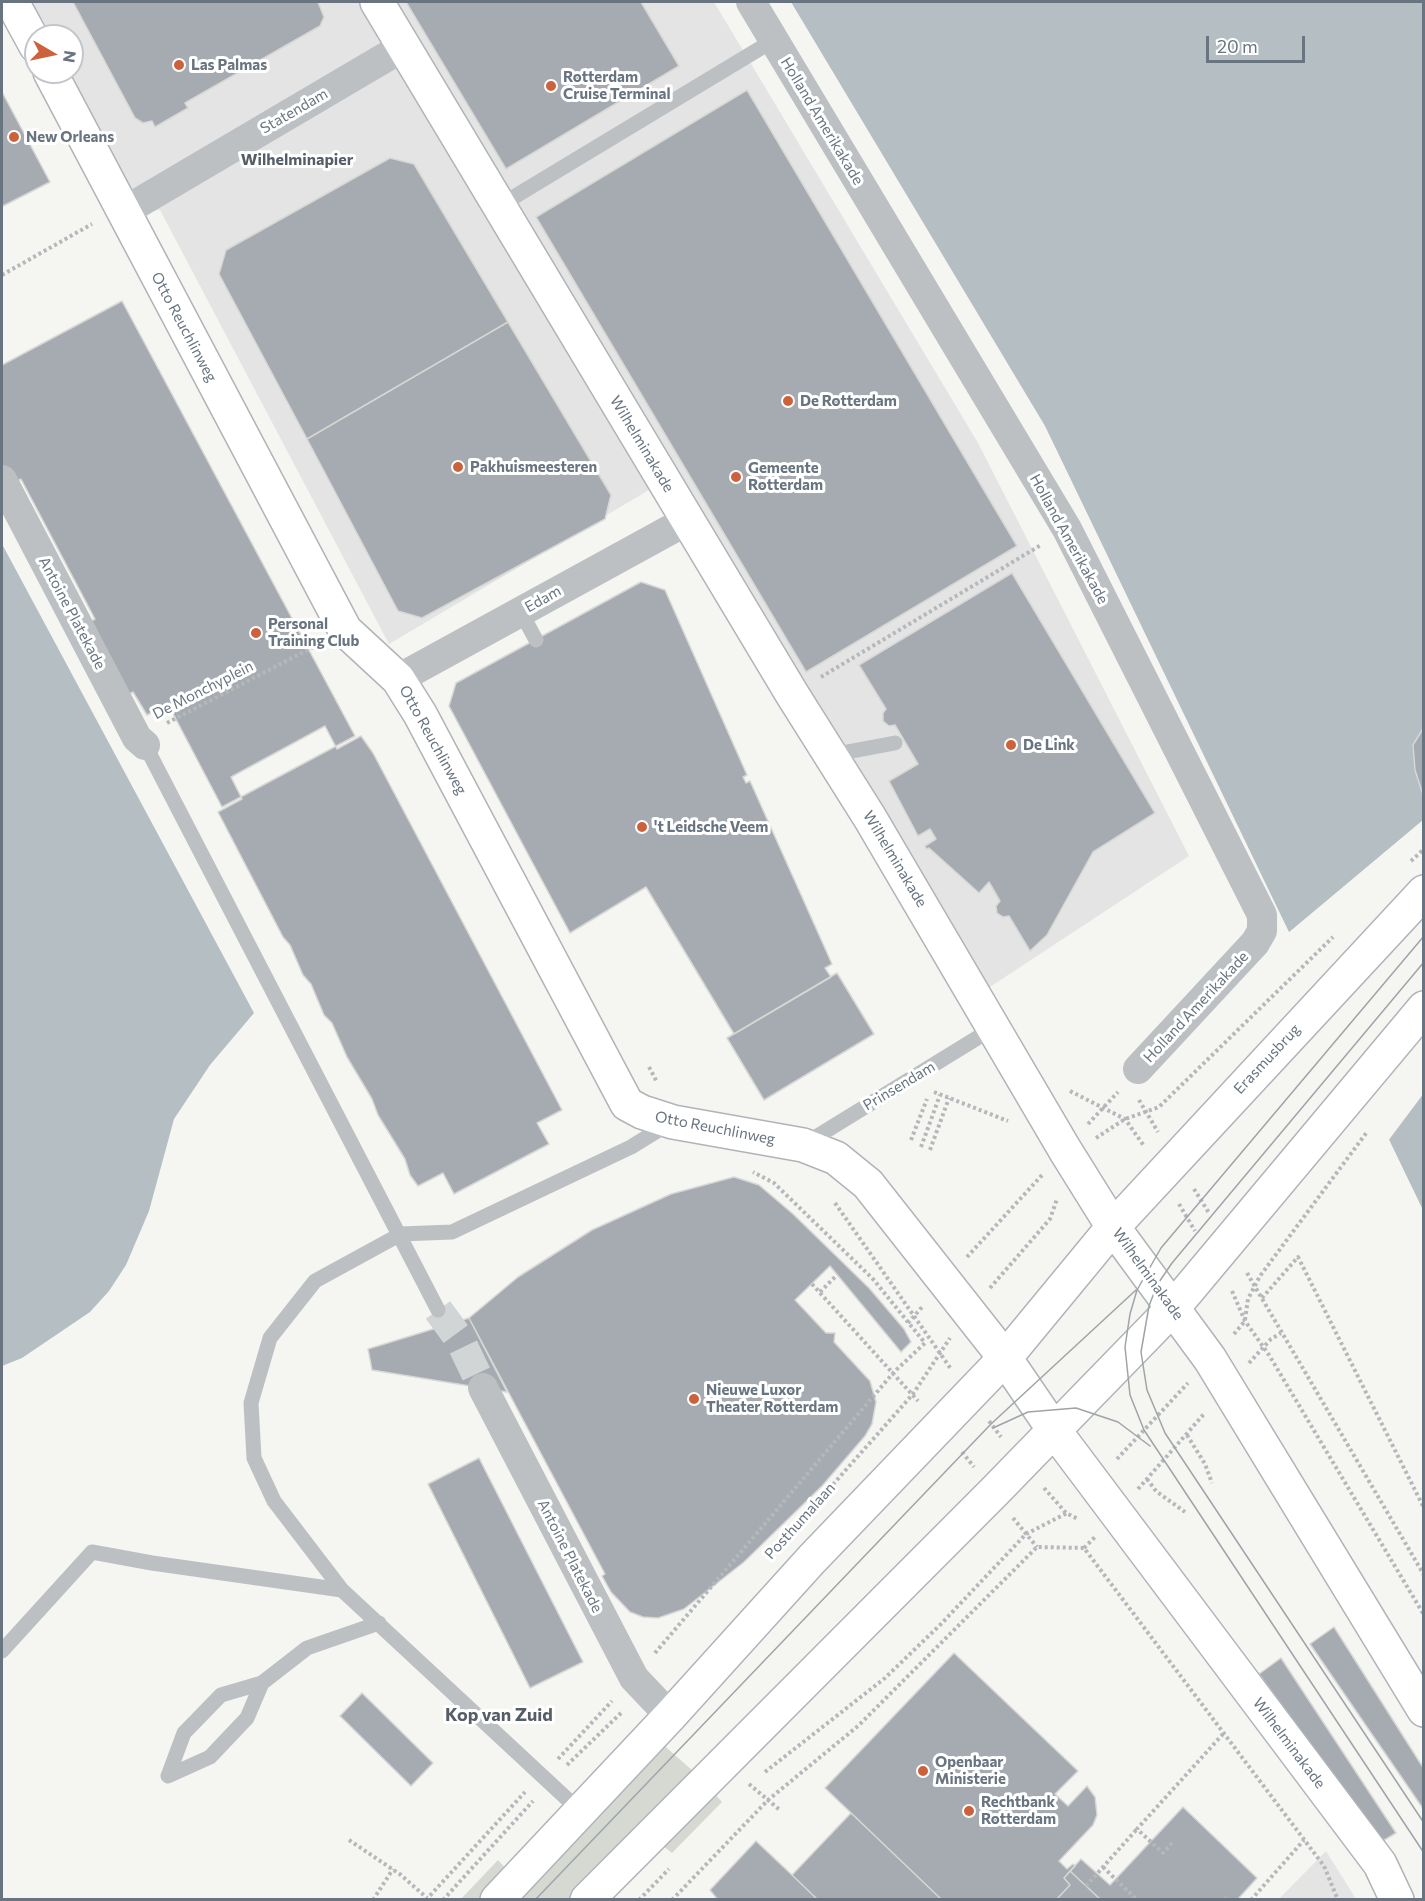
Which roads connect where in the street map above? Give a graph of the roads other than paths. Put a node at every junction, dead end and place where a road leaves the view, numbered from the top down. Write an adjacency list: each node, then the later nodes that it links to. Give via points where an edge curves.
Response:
1 (12, 2): 4 (main road)
2 (377, 2): 6 (main road, Wilhelminakade)
3 (751, 2): 5 (street, Holland Amerikakade)
4 (24, 24)
5 (774, 40): 8 (lane); 21 (street, Holland Amerikakade, via 1067,529 1262,915 1262,931 1255,943)
6 (403, 47): 8 (main road, Wilhelminakade); 9 (street, Statendam)
7 (56, 84): 9 (main road, Otto Reuchlinweg)
8 (499, 206): 11 (main road, Wilhelminakade)
9 (123, 212): 14 (main road, Otto Reuchlinweg, via 345,630)
10 (2, 480): 15 (street, Antoine Platekade)
11 (688, 520): 12 (street, Edam); 17 (main road, Wilhelminakade)
12 (521, 612): 13 (lane); 14 (street, Edam)
13 (536, 640)
14 (398, 679): 22 (main road, Otto Reuchlinweg, via 627,1104)
15 (141, 741): 25 (lane)
16 (895, 743): 17 (lane)
17 (831, 755): 20 (main road, Wilhelminakade)
18 (1424, 892): 24 (main road, Erasmusbrug)
19 (1424, 1008): 26 (main road)
20 (995, 1027): 23 (lane, Prinsendam); 24 (main road, Wilhelminakade)
21 (1135, 1080)
22 (673, 1122): 23 (main road, Otto Reuchlinweg); 25 (lane, via 631,1147 452,1232)
23 (803, 1145): 28 (main road, Otto Reuchlinweg, via 836,1158 868,1184)
24 (1113, 1227): 26 (main road, Wilhelminakade); 28 (main road)
25 (401, 1234): 27 (lane); 31 (lane, via 315,1281 270,1338 251,1403 254,1458 274,1501)
26 (1173, 1308): 30 (main road); 35 (main road, Wilhelminakade, via 1210,1359)
27 (438, 1310)
28 (1005, 1358): 30 (main road, Wilhelminakade); 36 (main road, via 812,1559)
29 (483, 1388): 36 (street, Antoine Platekade, via 639,1684)
30 (1054, 1430): 39 (main road); 40 (main road, Wilhelminakade, via 1380,1864)
31 (342, 1590): 32 (lane); 33 (lane, via 92,1552)
32 (379, 1623): 34 (lane, via 307,1648); 37 (lane)
33 (2, 1650)
34 (262, 1683): 34 (lane, via 221,1695 184,1733 168,1776 210,1757 247,1718)
35 (1424, 1710)
36 (670, 1716): 37 (main road)
37 (580, 1811): 38 (main road)
38 (496, 1899)
39 (587, 1899)
40 (1396, 1899)

